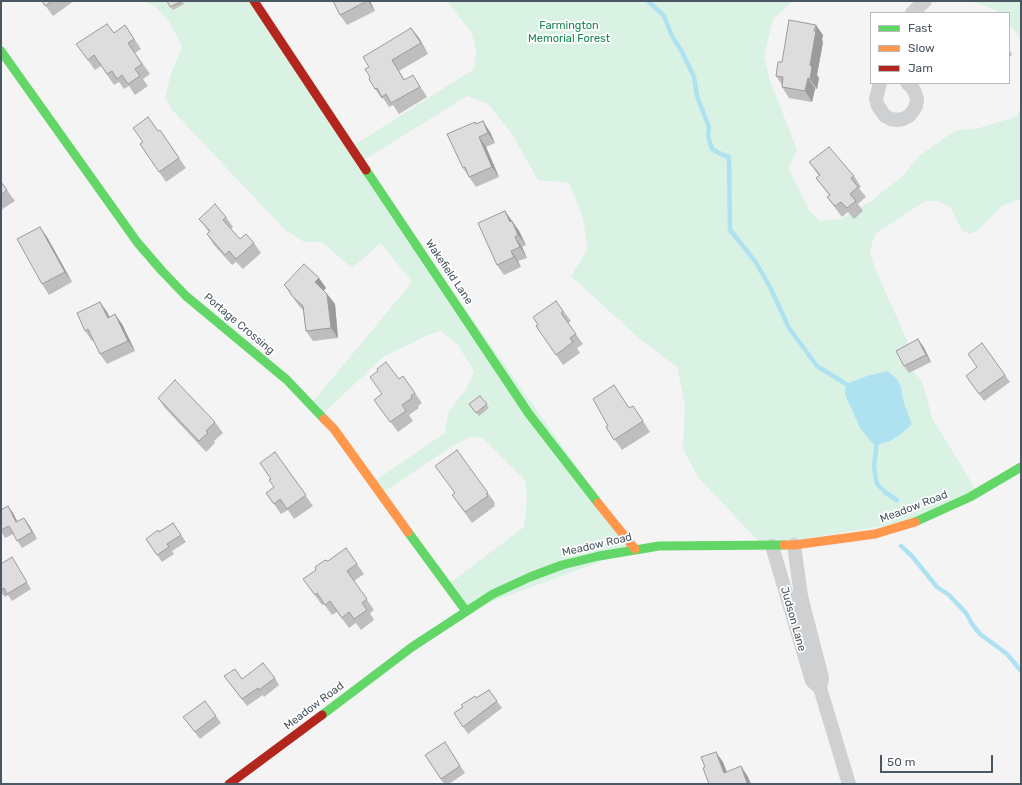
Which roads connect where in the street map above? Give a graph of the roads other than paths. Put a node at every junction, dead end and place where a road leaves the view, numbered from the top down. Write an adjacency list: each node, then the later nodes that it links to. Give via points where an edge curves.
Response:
1 (254, 1): 10 (street, Wakefield Lane, via 528,414)
2 (925, 1): 3 (street)
3 (913, 12)
4 (1, 51): 11 (street, Portage Crossing, via 137,242 186,296 287,380 334,429)
5 (880, 84): 6 (street, via 876,99 878,106 885,116 897,120 908,116 916,106 916,93)
6 (908, 84)
7 (1021, 467): 9 (street, Meadow Road, via 970,497 923,519 875,534)
8 (772, 546): 9 (street, Meadow Road); 10 (street, Meadow Road, via 696,545); 12 (street, Judson Lane, via 812,681)
9 (794, 546): 12 (street, Judson Lane, via 801,596 822,678)
10 (635, 549): 11 (street, Meadow Road, via 562,566 493,594)
11 (466, 611): 13 (street, Meadow Road, via 412,647)
12 (820, 688): 14 (street, Judson Lane)
13 (229, 784)
14 (849, 784)

